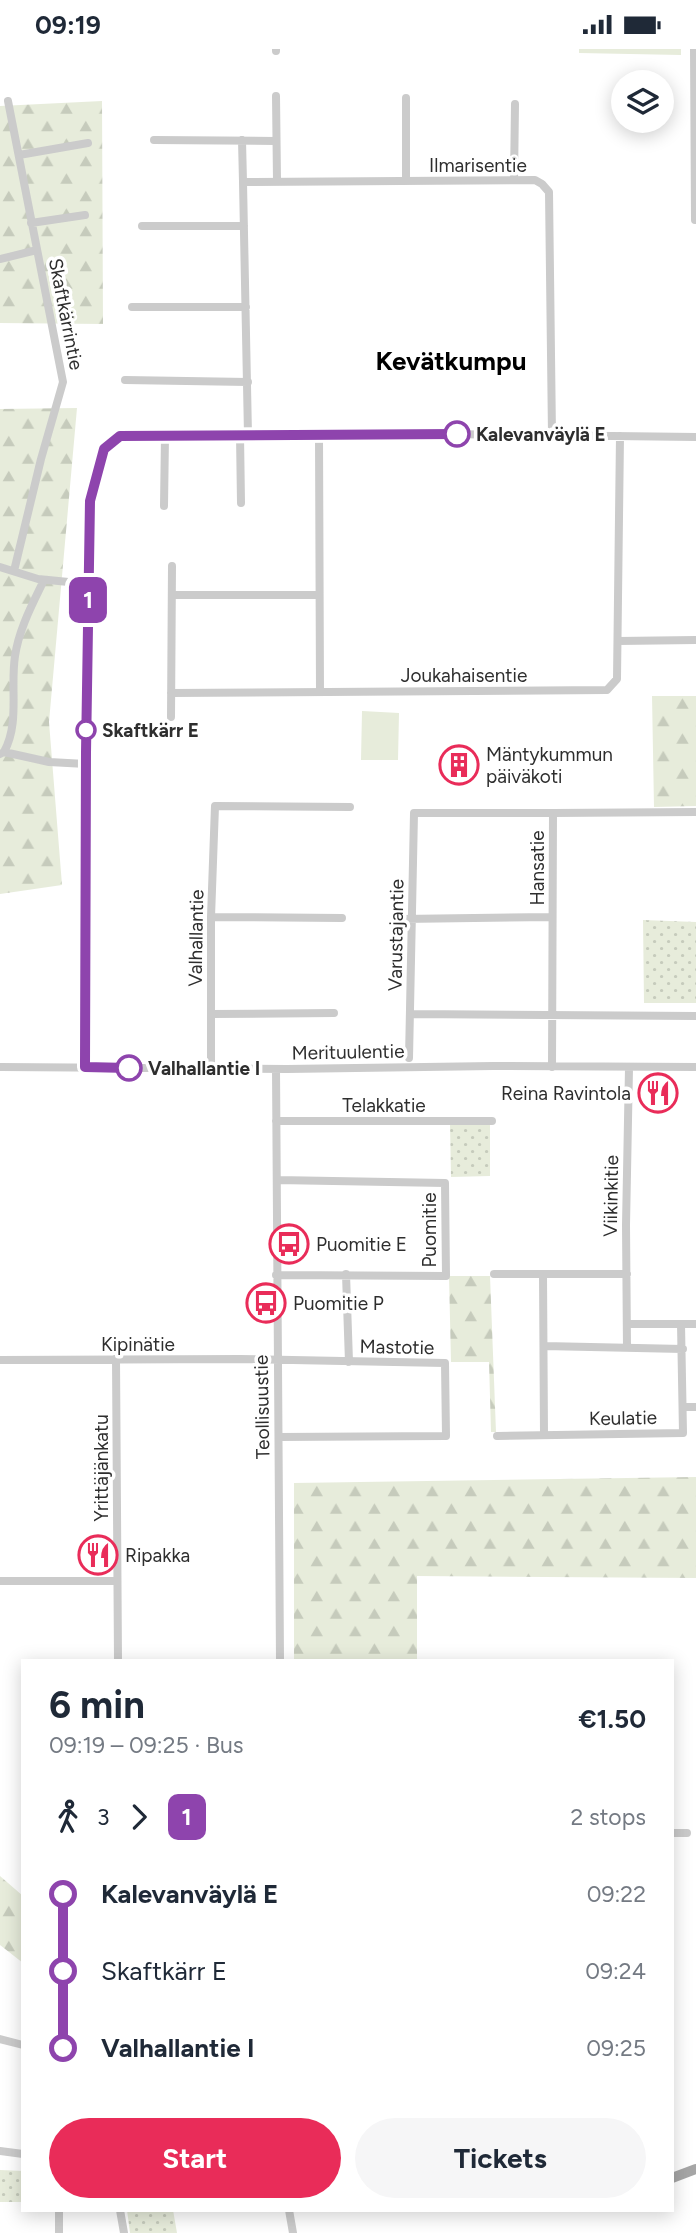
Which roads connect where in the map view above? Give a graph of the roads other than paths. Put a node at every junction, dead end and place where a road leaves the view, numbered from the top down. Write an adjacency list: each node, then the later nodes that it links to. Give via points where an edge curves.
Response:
1 (694, 49): 10 (street)
2 (276, 96): 8 (street)
3 (406, 98): 14 (street)
4 (8, 101): 11 (street, Skaftkärrintie)
5 (515, 104): 12 (street)
6 (154, 140): 7 (street)
7 (242, 140): 8 (street); 15 (street)
8 (276, 141): 13 (street)
9 (88, 143): 11 (street)
10 (696, 150): 17 (street)
11 (19, 155): 18 (street, Skaftkärrintie)
12 (514, 180): 14 (street, Ilmarisentie); 28 (street, Ilmarisentie, via 535,180 549,192)
13 (277, 181): 14 (street, Ilmarisentie); 15 (street, Ilmarisentie)
14 (406, 181)
15 (243, 182): 20 (street)
16 (85, 215): 18 (street)
17 (695, 220)
18 (31, 223): 21 (street, Skaftkärrintie)
19 (142, 226): 20 (street)
20 (244, 226): 24 (street)
21 (37, 250): 22 (street); 37 (street, Skaftkärrintie, via 63,382)
22 (0, 259)
23 (132, 307): 24 (street)
24 (246, 307): 26 (street)
25 (125, 380): 26 (street)
26 (248, 382): 27 (street)
27 (244, 435): 29 (street); 30 (street); 33 (street)
28 (552, 435): 30 (street); 31 (street)
29 (165, 436): 34 (street); 39 (street, via 120,436 104,449 90,501)
30 (319, 436): 41 (street)
31 (620, 436): 32 (street); 43 (street, Joukahaisentie)
32 (696, 437)
33 (241, 503)
34 (164, 506)
35 (172, 566): 40 (street)
36 (0, 567): 37 (street)
37 (14, 571): 38 (street)
38 (44, 580): 39 (street); 47 (street, via 19,635 13,729)
39 (89, 584): 48 (street)
40 (172, 595): 41 (street); 45 (street)
41 (319, 596): 44 (street)
42 (696, 640): 43 (street)
43 (618, 641): 44 (street, Joukahaisentie, via 617,679 607,690)
44 (320, 692): 45 (street, Joukahaisentie)
45 (171, 693): 46 (street)
46 (171, 717)
47 (2, 753): 48 (street)
48 (86, 764): 65 (street)
49 (350, 807): 52 (street, Valhallantie, via 215,806)
50 (696, 812): 51 (street, Hansatie)
51 (553, 813): 53 (street, Hansatie); 56 (street, Varustajantie, via 414,813)
52 (211, 917): 54 (street); 58 (street, Valhallantie)
53 (552, 917): 56 (street); 60 (street, Hansatie)
54 (342, 918)
55 (402, 919): 56 (street)
56 (412, 919): 59 (street, Varustajantie)
57 (334, 1013): 58 (street)
58 (211, 1014): 68 (street, Valhallantie)
59 (410, 1014): 60 (street); 62 (street, Varustajantie)
60 (553, 1014): 61 (street); 63 (street, Hansatie)
61 (696, 1016)
62 (409, 1058)
63 (552, 1066): 67 (street, Merituulentie); 69 (street, Merituulentie)
64 (0, 1067): 65 (street, Merituulentie)
65 (85, 1067): 68 (street, Merituulentie)
66 (696, 1067): 67 (street, Merituulentie)
67 (629, 1068): 74 (street, Viikinkitie)
68 (211, 1069): 69 (street, Merituulentie)
69 (276, 1069): 70 (street, Teollisuustie)
70 (276, 1121): 71 (street, Telakkatie); 72 (street, Teollisuustie)
71 (492, 1121)
72 (276, 1180): 73 (street, Puomitie, via 445,1183 446,1276); 75 (street, Teollisuustie)
73 (346, 1274): 75 (street, Puomitie); 87 (street)
74 (627, 1274): 77 (street); 78 (street, Viikinkitie)
75 (276, 1275): 86 (street, Teollisuustie)
76 (494, 1275): 77 (street)
77 (543, 1275): 81 (street)
78 (627, 1324): 79 (street); 82 (street, Viikinkitie)
79 (681, 1324): 80 (street); 83 (street, Keulatie)
80 (696, 1324)
81 (544, 1346): 82 (street); 90 (street)
82 (627, 1348): 83 (street)
83 (683, 1349): 88 (street, Keulatie)
84 (116, 1359): 85 (street, Kipinätie); 86 (street, Kipinätie); 94 (street, Yrittäjänkatu)
85 (0, 1360)
86 (277, 1361): 87 (street, Mastotie); 92 (street, Teollisuustie)
87 (349, 1362): 92 (street, Mastotie, via 445,1363 446,1436)
88 (683, 1407): 89 (street); 90 (street, Keulatie, via 683,1433)
89 (696, 1407)
90 (544, 1435): 91 (street, Keulatie)
91 (497, 1436)
92 (279, 1437): 96 (street, Teollisuustie)
93 (0, 1581): 94 (street)
94 (117, 1581): 95 (street, Yrittäjänkatu)
95 (118, 1659)
96 (280, 1659)
97 (674, 1833): 98 (street)
98 (687, 1833)
99 (0, 2039): 100 (street)
100 (21, 2044)
101 (0, 2151): 102 (street)
102 (21, 2154)
103 (696, 2169): 104 (main road)
104 (674, 2177)
105 (59, 2212): 108 (street)
106 (120, 2212): 109 (street)
107 (289, 2212): 110 (street)
108 (59, 2233)
109 (124, 2233)
110 (293, 2233)

